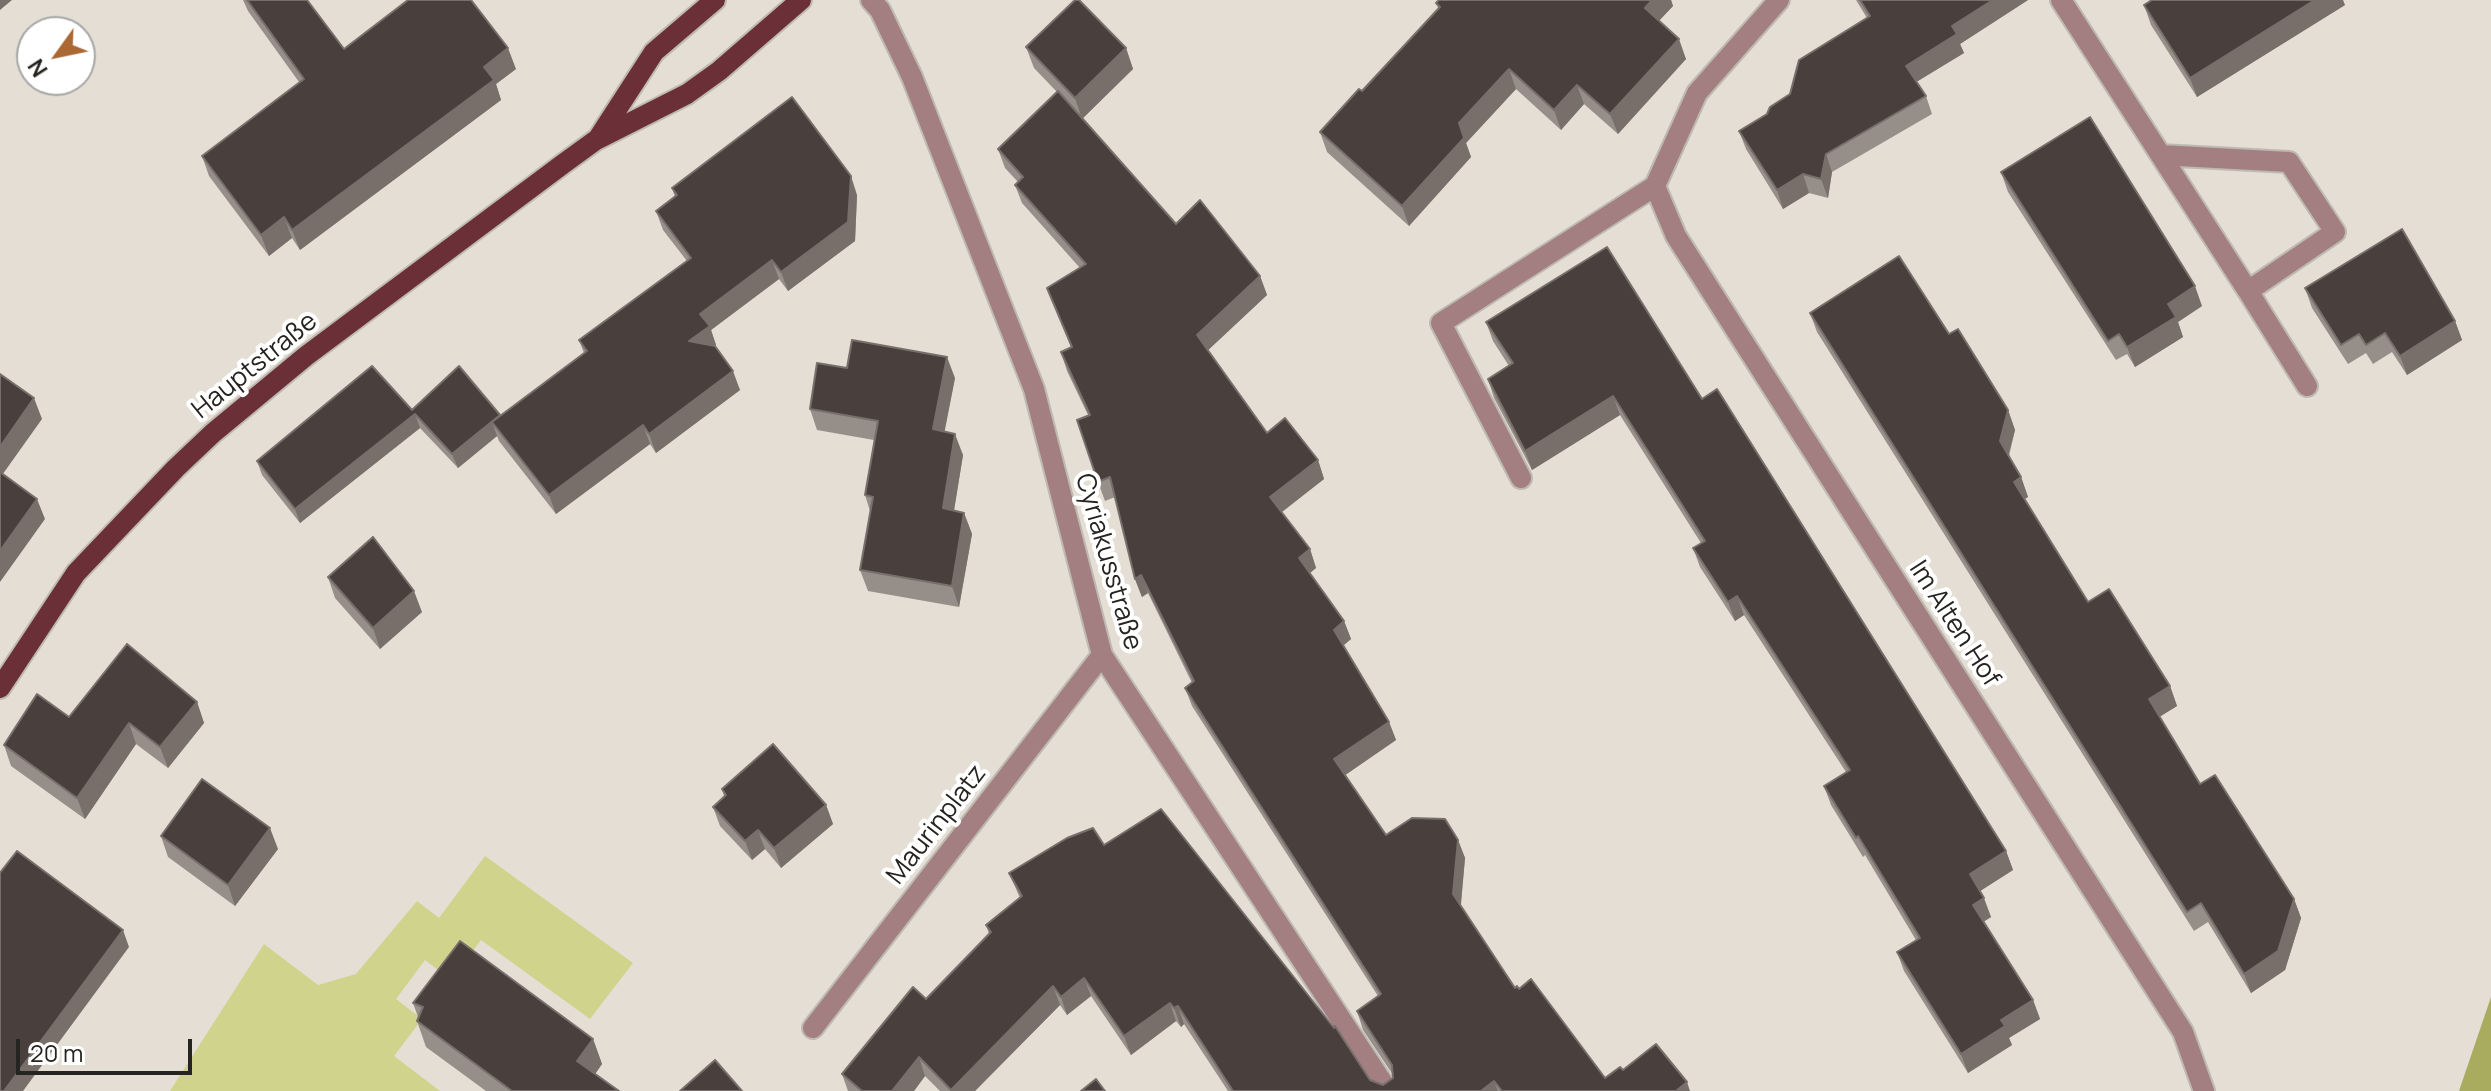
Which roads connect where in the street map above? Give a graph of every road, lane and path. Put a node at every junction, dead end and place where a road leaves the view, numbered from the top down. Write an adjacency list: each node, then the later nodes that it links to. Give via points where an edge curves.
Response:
1 (715, 0): 6 (main road, Hauptstraße, via 654,52)
2 (801, 0): 6 (main road, Hauptstraße, via 687,94)
3 (871, 0): 12 (street, Cyriakusstraße, via 912,77 1034,389)
4 (1779, 0): 8 (street, via 1697,93)
5 (2061, 0): 7 (street)
6 (596, 140): 13 (main road, Hauptstraße, via 306,356 213,433 76,573)
7 (2161, 155): 9 (street); 9 (street, via 2289,162 2335,232)
8 (1655, 186): 11 (street, via 1441,323); 16 (street, Im Alten Hof, via 1676,236 2183,1032)
9 (2248, 291): 10 (street)
10 (2307, 386)
11 (1521, 478)
12 (1102, 655): 14 (street, Maurinplatz); 15 (street, Cyriakusstraße)
13 (0, 688)
14 (813, 1028)
15 (1388, 1091)
16 (2204, 1091)

